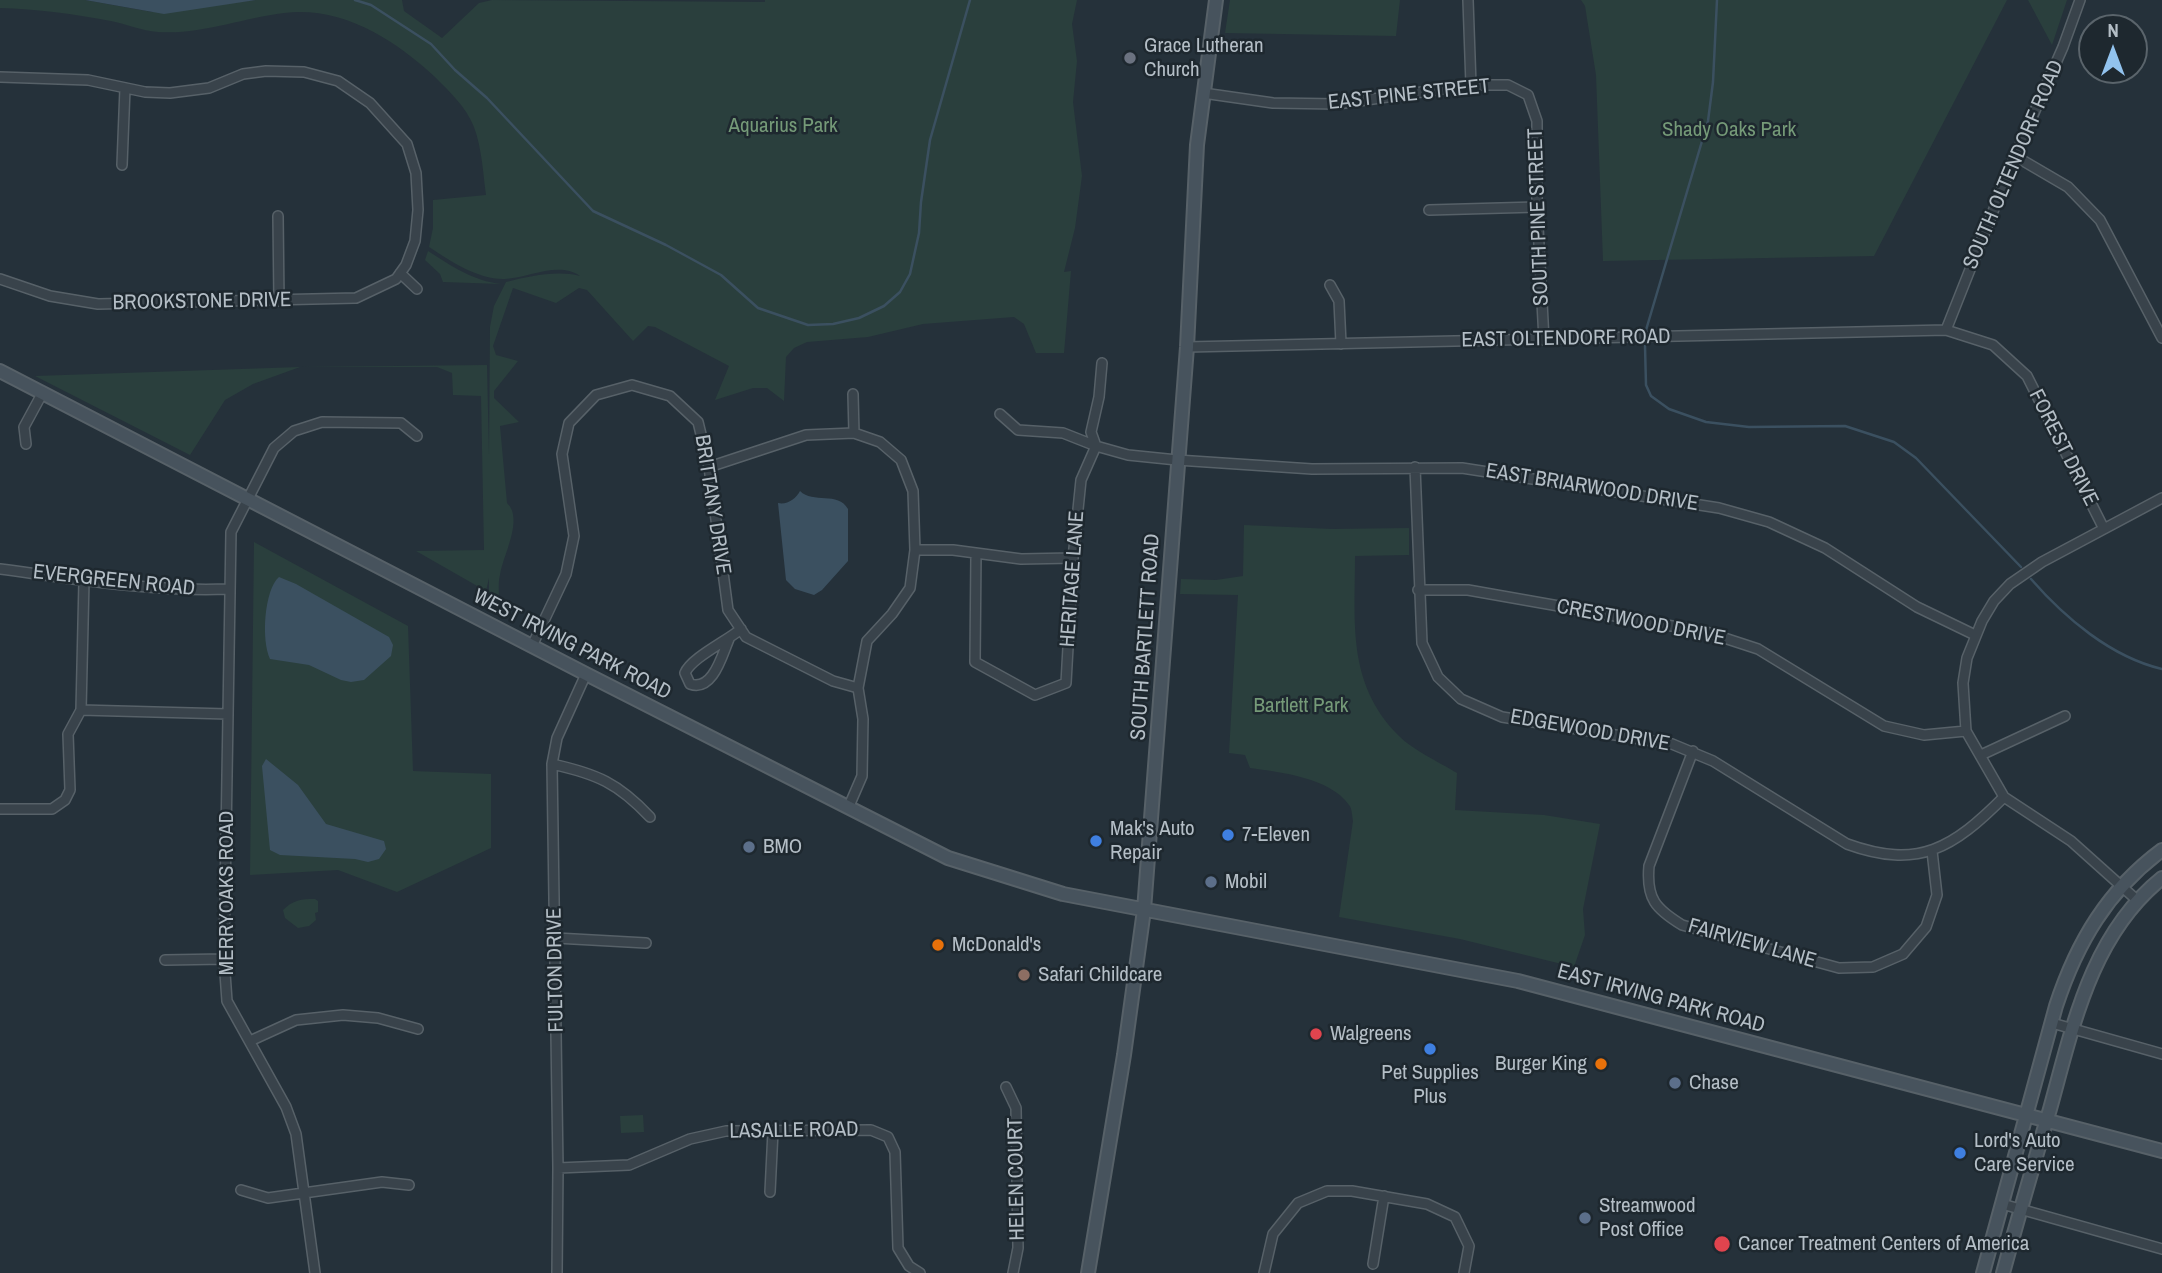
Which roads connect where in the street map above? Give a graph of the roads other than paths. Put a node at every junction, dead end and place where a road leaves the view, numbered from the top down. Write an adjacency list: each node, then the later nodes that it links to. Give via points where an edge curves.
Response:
1 (1216, 0): 7 (main road, SOUTH BARTLETT ROAD)
2 (1468, 0): 5 (street)
3 (2080, 0): 9 (street, SOUTH OLTENDORF ROAD)
4 (0, 78): 6 (street, via 68,79)
5 (1471, 85): 7 (street, EAST PINE STREET, via 1338,104 1273,103); 8 (street, EAST PINE STREET, via 1508,85)
6 (125, 88): 10 (street); 14 (street, via 170,93 209,88 243,74 287,70 338,81 356,92 399,133 412,156 418,210 415,241)
7 (1203, 93): 23 (main road, SOUTH BARTLETT ROAD)
8 (1528, 96): 11 (street, SOUTH PINE STREET, via 1536,121)
9 (2015, 156): 19 (street, SOUTH OLTENDORF ROAD); 20 (street, via 2068,187 2100,220)
10 (122, 165)
11 (1537, 207): 12 (street); 21 (street, SOUTH PINE STREET)
12 (1429, 210)
13 (278, 216): 18 (street)
14 (400, 273): 17 (street); 18 (street, BROOKSTONE DRIVE, via 356,298)
15 (0, 279): 18 (street, BROOKSTONE DRIVE, via 50,296 98,304)
16 (1330, 285): 22 (street, via 1339,301)
17 (417, 289)
18 (279, 301)
19 (1946, 331): 21 (street, EAST OLTENDORF ROAD); 38 (street, FOREST DRIVE, via 1993,345 2027,376)
20 (2162, 338)
21 (1544, 340): 22 (street, EAST OLTENDORF ROAD)
22 (1340, 344): 23 (street, EAST OLTENDORF ROAD)
23 (1187, 347): 33 (main road, SOUTH BARTLETT ROAD)
24 (1102, 363): 32 (street, via 1091,432)
25 (0, 371): 26 (main road, WEST IRVING PARK ROAD)
26 (43, 392): 31 (street, via 24,427); 36 (main road, WEST IRVING PARK ROAD)
27 (853, 394): 29 (street)
28 (1000, 414): 32 (street, EAST BRIARWOOD DRIVE, via 1018,430 1063,433)
29 (854, 433): 34 (street, via 806,435); 39 (street, via 880,442 901,460 914,491)
30 (417, 436): 36 (street, MERRYOAKS ROAD, via 401,423 322,422 294,431 274,448)
31 (26, 444)
32 (1096, 446): 33 (street, EAST BRIARWOOD DRIVE); 41 (street, HERITAGE LANE, via 1081,481)
33 (1177, 460): 35 (street, EAST BRIARWOOD DRIVE, via 1312,469); 68 (main road, SOUTH BARTLETT ROAD)
34 (709, 467): 46 (street, BRITTANY DRIVE, via 728,610); 49 (street, BRITTANY DRIVE, via 698,422 670,396 632,385 602,392 582,408 569,423 562,454 574,536 566,574)
35 (1415, 467): 45 (street, EDGEWOOD DRIVE); 47 (street, EAST BRIARWOOD DRIVE, via 1480,470 1731,511 1769,522 1825,548 1917,607)
36 (247, 498): 44 (street, MERRYOAKS ROAD, via 231,532); 49 (main road, WEST IRVING PARK ROAD)
37 (2162, 498): 38 (street)
38 (2104, 529): 47 (street, via 2010,584 1988,609)
39 (915, 550): 40 (street); 51 (street, via 910,588 867,641)
40 (976, 553): 41 (street, via 1021,559); 41 (street, HERITAGE LANE, via 975,662 1035,695 1066,683)
41 (1073, 558)
42 (0, 569): 43 (street, EVERGREEN ROAD)
43 (84, 581): 44 (street, EVERGREEN ROAD, via 191,591); 52 (street)
44 (228, 589): 53 (street, MERRYOAKS ROAD)
45 (1418, 590): 55 (street, CRESTWOOD DRIVE, via 1468,590 1706,632 1758,649 1884,726 1924,735); 56 (street, EDGEWOOD DRIVE, via 1422,643 1438,677 1461,699 1502,717)
46 (741, 629): 48 (street); 51 (street, BRITTANY DRIVE, via 746,637 833,681)
47 (1975, 635): 55 (street, via 1964,671)
48 (729, 639): 48 (street, via 690,664 685,673 691,684 709,681)
49 (532, 646): 50 (main road, WEST IRVING PARK ROAD)
50 (586, 674): 58 (street, FULTON DRIVE, via 557,738); 60 (main road, WEST IRVING PARK ROAD)
51 (858, 688): 60 (street, via 863,719 862,776)
52 (81, 710): 53 (street); 61 (street, via 68,734 70,790 65,800 52,809)
53 (228, 714): 72 (street, MERRYOAKS ROAD)
54 (2065, 716): 57 (street)
55 (1966, 731): 57 (street)
56 (1693, 751): 64 (street, EDGEWOOD DRIVE, via 1847,844 1901,856); 64 (street, FAIRVIEW LANE, via 1649,866 1651,896 1661,912 1682,925 1839,968 1873,967 1903,954 1926,927 1937,895)
57 (1981, 755): 59 (street)
58 (552, 764): 62 (street, via 619,788); 69 (street, FULTON DRIVE)
59 (2004, 797): 64 (street, EDGEWOOD DRIVE, via 1958,839); 66 (street, via 2071,841)
60 (849, 806): 68 (main road, WEST IRVING PARK ROAD, via 948,858 1063,894)
61 (0, 809)
62 (650, 817)
63 (2162, 850): 66 (main road)
64 (1933, 851)
65 (2162, 878): 67 (main road)
66 (2121, 885): 67 (street); 73 (main road, via 2079,950)
67 (2138, 901): 75 (main road, via 2099,958)
68 (1144, 910): 79 (main road, EAST IRVING PARK ROAD, via 1518,981); 97 (main road, SOUTH BARTLETT ROAD)
69 (556, 938): 70 (street); 83 (street, FULTON DRIVE)
70 (646, 943)
71 (165, 960): 72 (street)
72 (224, 960): 76 (street, MERRYOAKS ROAD, via 227,1001)
73 (2052, 1023): 75 (street); 79 (main road)
74 (418, 1029): 76 (street, via 343,1015 296,1020)
75 (2073, 1029): 77 (street); 80 (main road)
76 (250, 1041): 87 (street, MERRYOAKS ROAD, via 293,1125)
77 (2162, 1054)
78 (1006, 1087): 96 (street, HELEN COURT, via 1016,1108 1018,1248)
79 (2026, 1114): 80 (main road, EAST IRVING PARK ROAD); 89 (main road)
80 (2046, 1120): 82 (main road, EAST IRVING PARK ROAD); 90 (main road)
81 (773, 1131): 83 (street, LASALLE ROAD, via 726,1131 690,1139 629,1165); 86 (street); 95 (street, LASALLE ROAD, via 871,1130 888,1137 895,1152 898,1248 909,1266)
82 (2162, 1151)
83 (558, 1168): 94 (street, FULTON DRIVE)
84 (409, 1185): 87 (street, via 382,1182)
85 (241, 1190): 87 (street, via 268,1198)
86 (770, 1192)
87 (305, 1194): 93 (street, MERRYOAKS ROAD)
88 (1384, 1196): 92 (street); 98 (street, via 1327,1191 1298,1203 1273,1234); 99 (street, via 1427,1203 1455,1217 1469,1246)
89 (2002, 1204): 90 (street); 100 (main road)
90 (2021, 1209): 91 (street); 101 (main road)
91 (2162, 1249)
92 (1373, 1264)
93 (315, 1273)
94 (557, 1273)
95 (920, 1273)
96 (1013, 1273)
97 (1088, 1273)
98 (1264, 1273)
99 (1464, 1273)
100 (1983, 1273)
101 (2003, 1273)

